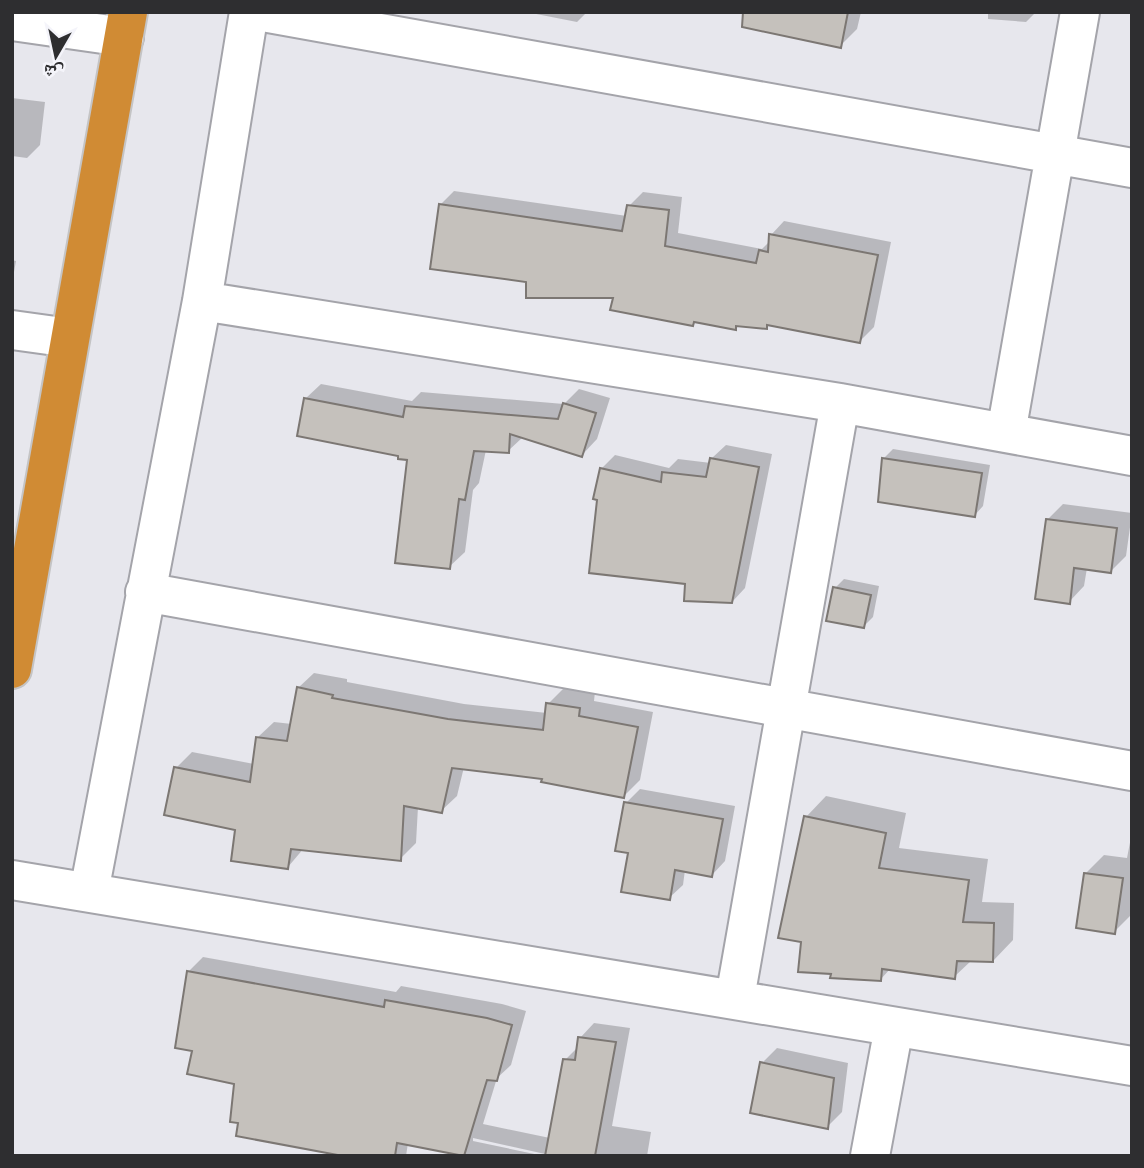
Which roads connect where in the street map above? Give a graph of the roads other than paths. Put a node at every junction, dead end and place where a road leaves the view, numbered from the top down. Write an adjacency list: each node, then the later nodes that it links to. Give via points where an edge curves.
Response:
1 (249, 12): 8 (street)
2 (263, 12): 6 (street)
3 (1080, 12): 6 (street)
4 (12, 21): 5 (street)
5 (126, 24): 10 (highway)
6 (1055, 155): 7 (street); 12 (street)
7 (1132, 168)
8 (202, 301): 11 (street); 14 (street)
9 (12, 330): 10 (street)
10 (69, 338): 15 (highway)
11 (840, 403): 12 (street); 16 (street)
12 (1006, 433): 13 (street)
13 (1132, 456)
14 (145, 592): 16 (street); 19 (street)
15 (13, 657)
16 (785, 709): 17 (street); 20 (street)
17 (1132, 771)
18 (12, 880): 19 (street)
19 (89, 892): 20 (street)
20 (735, 998): 21 (street)
21 (894, 1027): 22 (street); 23 (street)
22 (1132, 1066)
23 (870, 1156)

